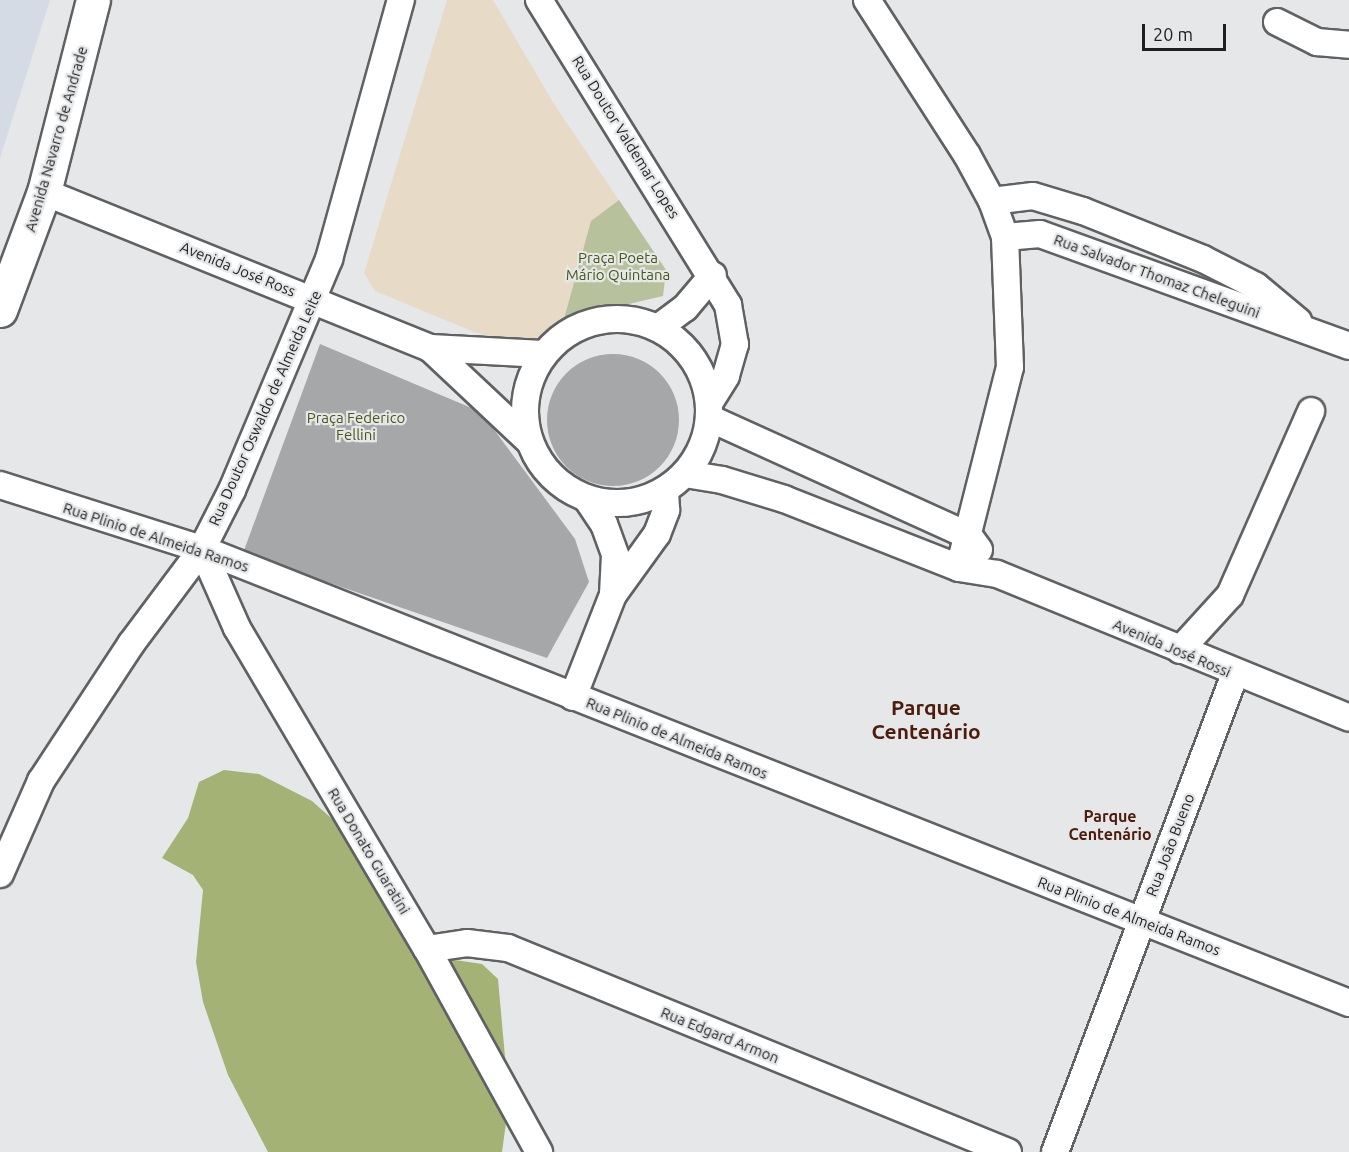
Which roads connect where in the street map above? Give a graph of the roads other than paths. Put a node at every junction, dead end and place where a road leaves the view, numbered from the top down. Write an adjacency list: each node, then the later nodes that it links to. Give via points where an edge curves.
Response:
1 (93, 0): 7 (street, Avenida Navarro de Andrade)
2 (401, 0): 11 (street, Rua Doutor Oswaldo de Almeida Leite, via 329,259)
3 (539, 0): 10 (street, Rua Doutor Valdemar Lopes)
4 (867, 0): 8 (street, via 925,86)
5 (1277, 22): 6 (street, via 1317,42)
6 (1349, 45)
7 (44, 192): 11 (street, Avenida José Ross); 12 (street, Avenida Navarro de Andrade)
8 (992, 201): 9 (street); 14 (street, Rua Salvador Thomaz Cheleguini, via 1033,196 1083,211 1203,259 1257,286)
9 (1005, 237): 14 (street, Rua Salvador Thomaz Cheleguini, via 1040,234 1128,269); 25 (street, via 1010,367)
10 (712, 274): 13 (street, via 685,308); 18 (street, Rua Doutor Valdemar Lopes, via 728,305 735,344 726,376)
11 (313, 299): 16 (street, Avenida José Ross); 26 (street, Rua Doutor Oswaldo de Almeida Leite, via 232,490)
12 (0, 310)
13 (658, 328): 17 (street, via 628,319 597,320 568,333); 18 (street, via 684,346 701,372)
14 (1307, 329): 15 (street, Rua Salvador Thomaz Cheleguini)
15 (1349, 346)
16 (430, 348): 17 (street, Avenida José Ross); 20 (street, Avenida José Ross)
17 (544, 354): 20 (street, via 529,380 524,410)
18 (709, 410): 21 (street, via 702,448); 25 (street)
19 (1311, 411): 30 (street, via 1230,595)
20 (528, 440): 24 (street, via 541,466 562,486)
21 (685, 474): 23 (street); 27 (street, Avenida José Rossi, via 722,480 784,499)
22 (0, 485): 26 (street, Rua Plinio de Almeida Ramos)
23 (665, 491): 24 (street, via 622,503); 29 (street, via 666,510 657,534)
24 (587, 499): 29 (street, via 604,524 615,555)
25 (969, 536): 27 (street); 28 (street)
26 (202, 549): 32 (street, Rua Plinio de Almeida Ramos); 34 (street, Rua Doutor Oswaldo de Almeida Leite, via 131,644 41,781); 36 (street, Rua Donato Guaratini, via 237,628)
27 (959, 568): 28 (street, Avenida José Rossi)
28 (997, 574): 30 (street, Avenida José Rossi)
29 (613, 595): 32 (street)
30 (1180, 650): 31 (street, Avenida José Rossi)
31 (1235, 674): 33 (street, Avenida José Rossi); 35 (street, Rua João Bueno)
32 (573, 697): 35 (street, Rua Plinio de Almeida Ramos)
33 (1349, 718)
34 (0, 874)
35 (1140, 921): 37 (street, Rua Plinio de Almeida Ramos); 40 (street, Rua João Bueno)
36 (427, 949): 38 (street, Rua Donato Guaratini); 39 (street, Rua Edgard Armon, via 467,943 508,948)
37 (1349, 1003)
38 (539, 1152)
39 (1008, 1152)
40 (1055, 1152)

